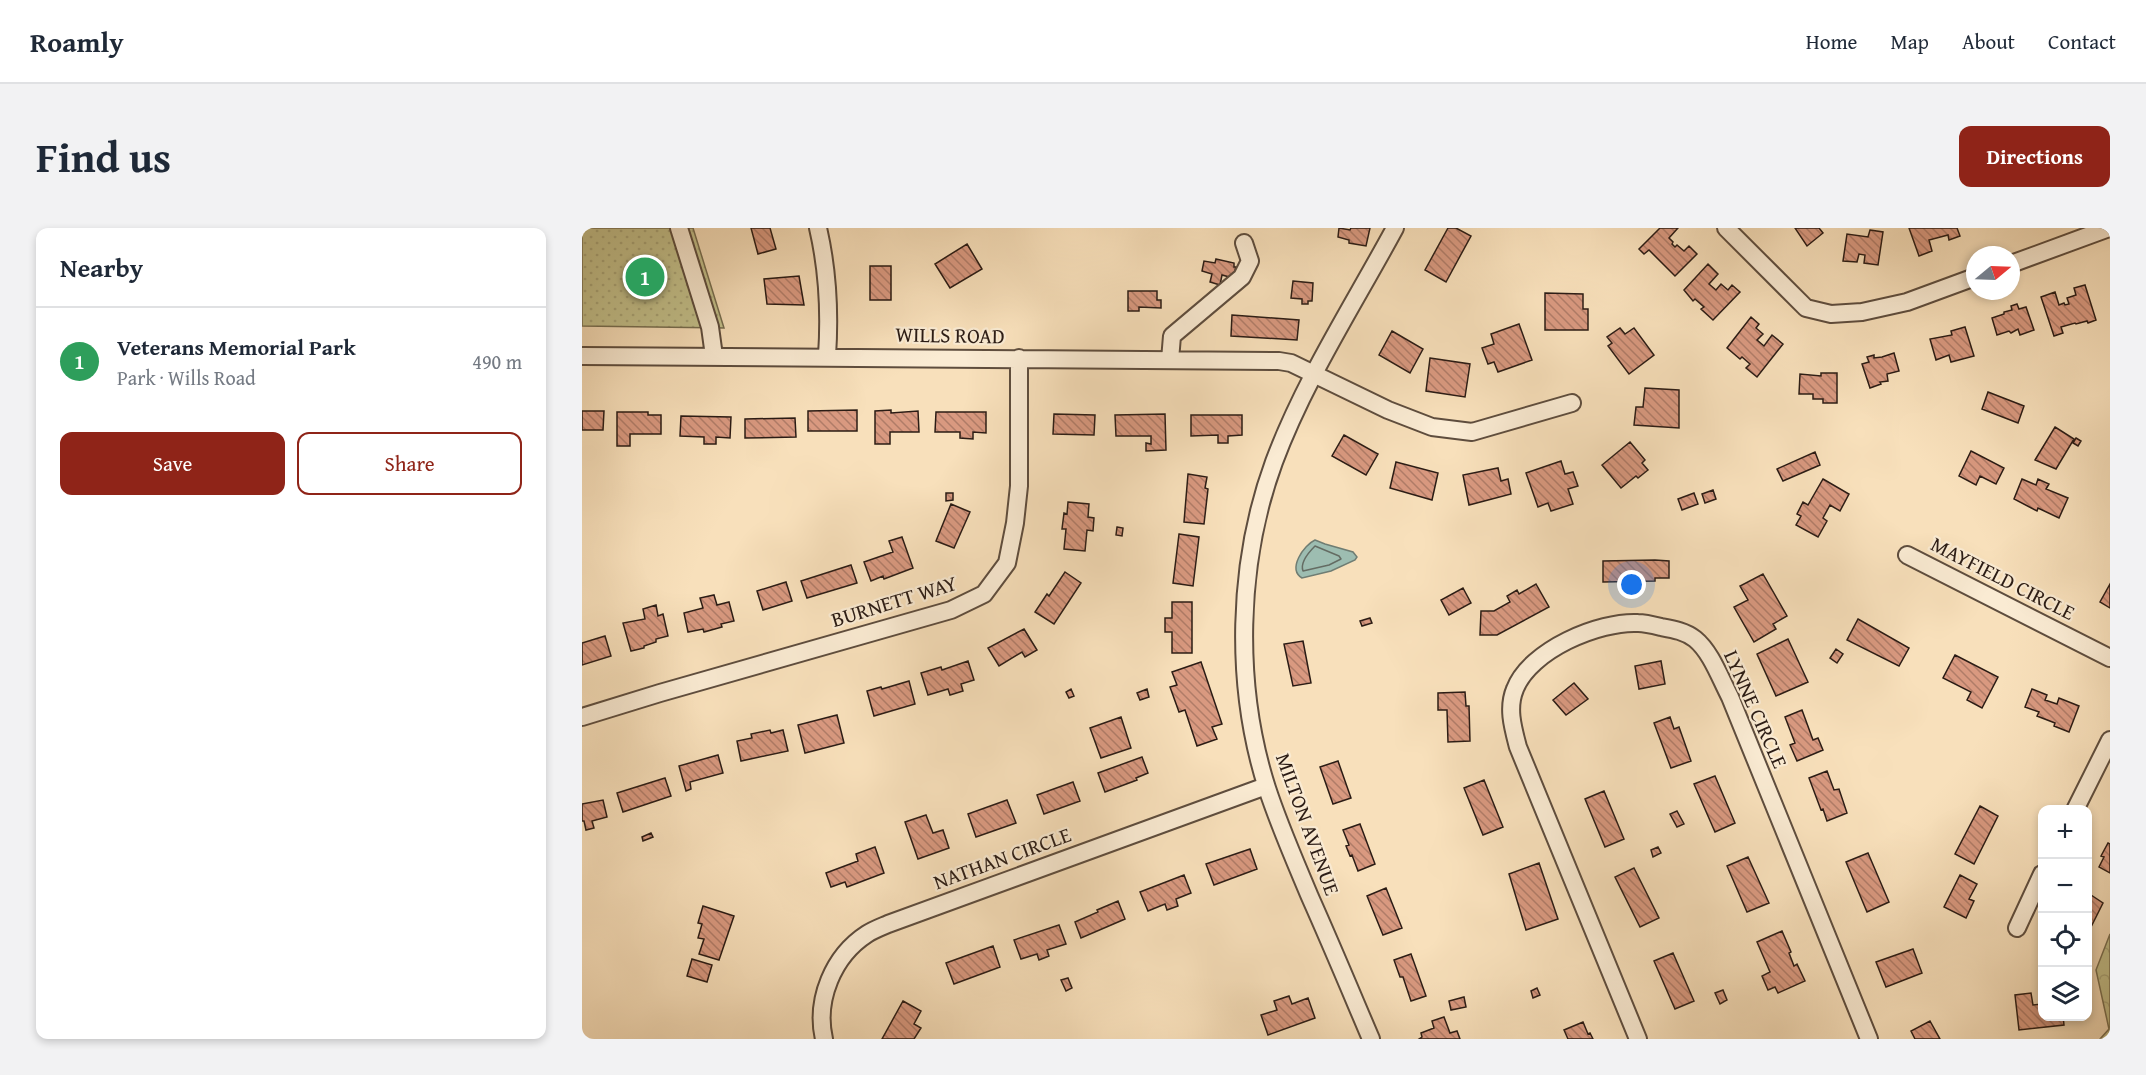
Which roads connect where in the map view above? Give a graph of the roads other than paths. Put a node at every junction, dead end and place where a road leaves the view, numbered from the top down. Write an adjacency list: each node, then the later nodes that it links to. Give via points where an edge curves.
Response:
1 (679, 228): 10 (street, via 710,327)
2 (818, 228): 11 (street, via 828,286)
3 (1395, 228): 14 (street, MILTON AVENUE)
4 (1726, 228): 8 (street, via 1806,308 1831,314 1907,302)
5 (2109, 228): 7 (street)
6 (1244, 243): 13 (street, via 1250,261 1242,277 1172,336)
7 (2020, 261)
8 (1966, 280)
9 (582, 356): 10 (street, WILLS ROAD)
10 (714, 356): 11 (street, WILLS ROAD)
11 (827, 356): 12 (street, WILLS ROAD)
12 (1019, 358): 13 (street, WILLS ROAD); 18 (street, BURNETT WAY, via 1019,486 1015,523 1006,563 984,594 951,610)
13 (1170, 360): 14 (street, WILLS ROAD, via 1279,361)
14 (1315, 374): 15 (street, WILLS ROAD, via 1432,427 1472,432); 20 (street, MILTON AVENUE, via 1274,463 1249,569 1246,678)
15 (1572, 402)
16 (1907, 555): 17 (street, MAYFIELD CIRCLE)
17 (2110, 658)
18 (582, 717)
19 (2110, 740): 21 (street)
20 (1266, 786): 24 (street, NATHAN CIRCLE, via 866,935 847,951 826,989 822,1010); 25 (street, MILTON AVENUE)
21 (2078, 805)
22 (2038, 884): 23 (street)
23 (2017, 928)
24 (824, 1039)
25 (1371, 1039)
26 (1638, 1039): 27 (street, LYNNE CIRCLE, via 1511,722 1515,689 1545,652 1606,626 1637,623 1678,630 1695,639 1707,654 1730,697)
27 (1869, 1039)

